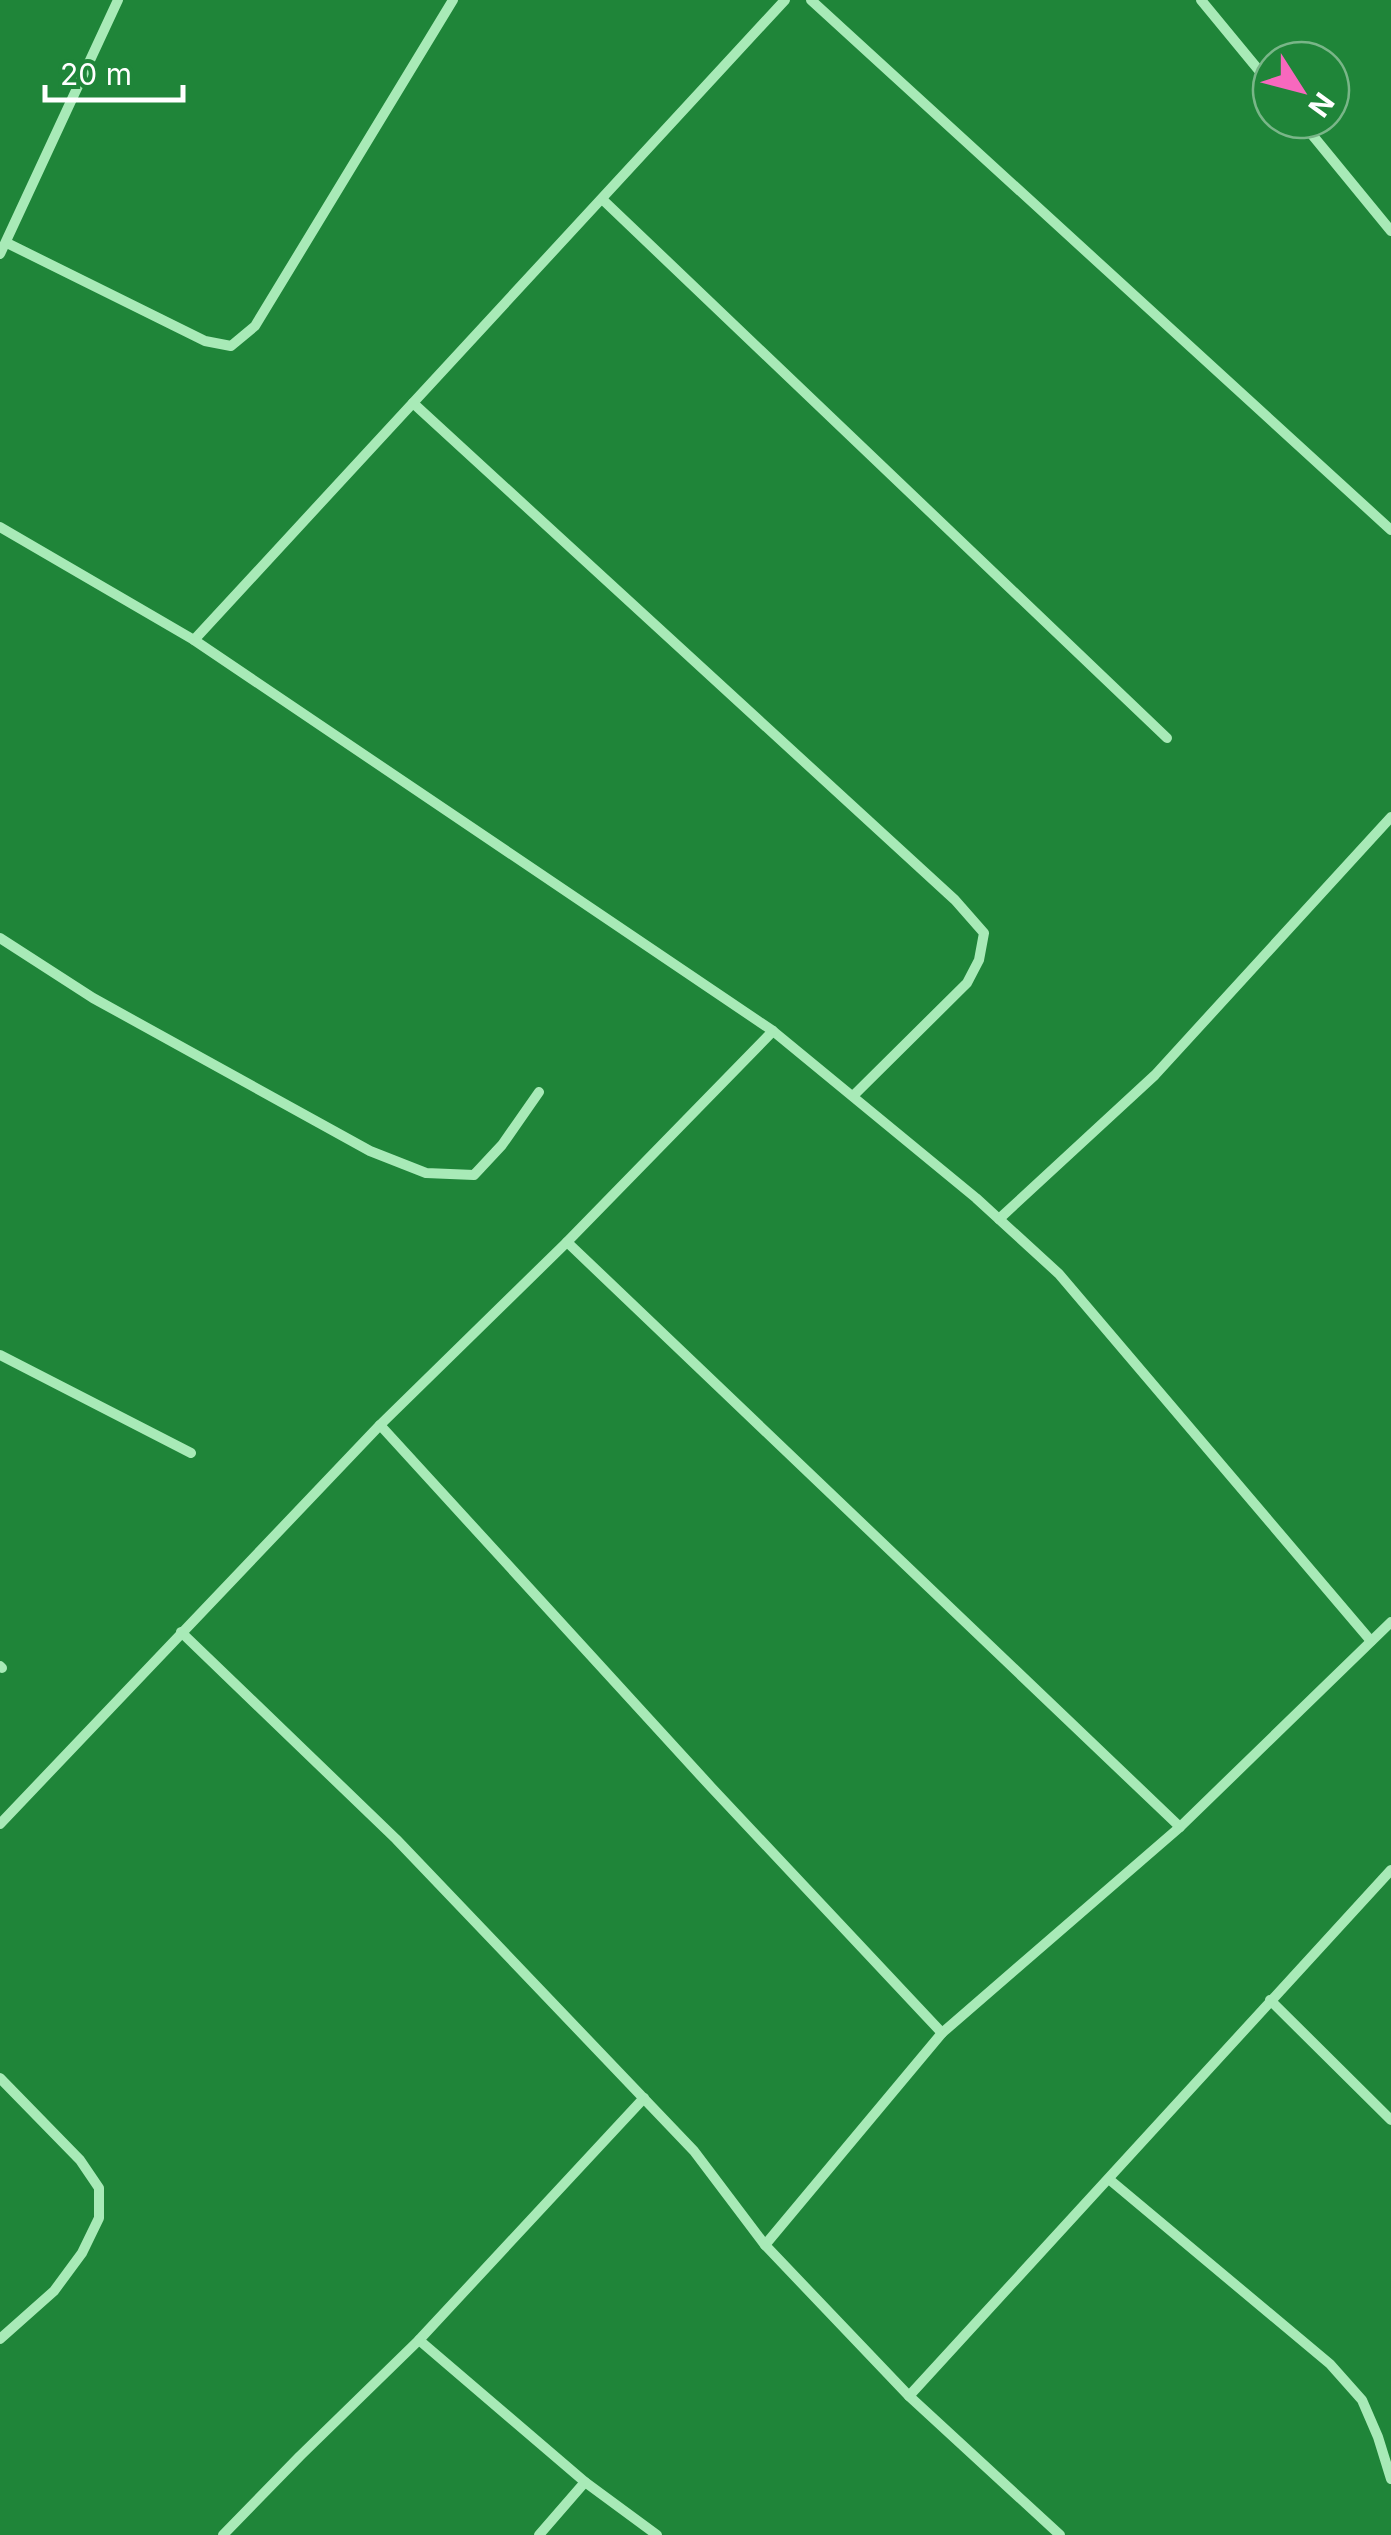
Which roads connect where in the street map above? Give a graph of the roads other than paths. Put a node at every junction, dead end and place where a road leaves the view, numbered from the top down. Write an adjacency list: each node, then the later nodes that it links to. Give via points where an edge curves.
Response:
1 (118, 0): 10 (street)
2 (453, 0): 10 (street, via 255,326 231,346 205,342)
3 (786, 0): 8 (street)
4 (812, 0): 14 (street)
5 (1201, 0): 6 (street)
6 (1251, 61)
7 (1316, 140): 9 (street)
8 (602, 198): 12 (street); 16 (street)
9 (1391, 231)
10 (7, 243): 11 (street)
11 (0, 254)
12 (413, 403): 15 (street); 21 (street, via 984,933 967,983)
13 (0, 527): 15 (street)
14 (1391, 530)
15 (194, 640): 19 (street)
16 (1168, 738)
17 (1391, 817): 22 (street, via 1155,1076)
18 (0, 938): 20 (street, via 93,998 370,1151 426,1174 474,1174)
19 (774, 1030): 21 (street); 23 (street)
20 (538, 1092)
21 (853, 1096): 22 (street)
22 (999, 1218): 29 (street, via 1059,1274)
23 (567, 1242): 25 (street); 31 (street)
24 (0, 1355): 26 (street)
25 (380, 1425): 28 (street); 34 (street)
26 (191, 1453)
27 (1391, 1622): 29 (street)
28 (182, 1632): 30 (street); 36 (street, via 396,1839)
29 (1372, 1641): 31 (street)
30 (0, 1824)
31 (1180, 1826): 34 (street)
32 (1391, 1870): 33 (street)
33 (1270, 2000): 37 (street); 38 (street)
34 (942, 2033): 39 (street)
35 (0, 2078): 40 (street, via 99,2188 99,2218 82,2253 54,2292)
36 (644, 2098): 39 (street, via 694,2150); 41 (street)
37 (1391, 2120)
38 (1110, 2180): 42 (street); 43 (street, via 1330,2364 1362,2400)
39 (766, 2245): 42 (street)
40 (0, 2339)
41 (419, 2340): 44 (street); 45 (street)
42 (909, 2396): 48 (street)
43 (1391, 2479)
44 (586, 2482): 46 (street); 47 (street)
45 (223, 2535)
46 (539, 2535)
47 (657, 2535)
48 (1060, 2535)

